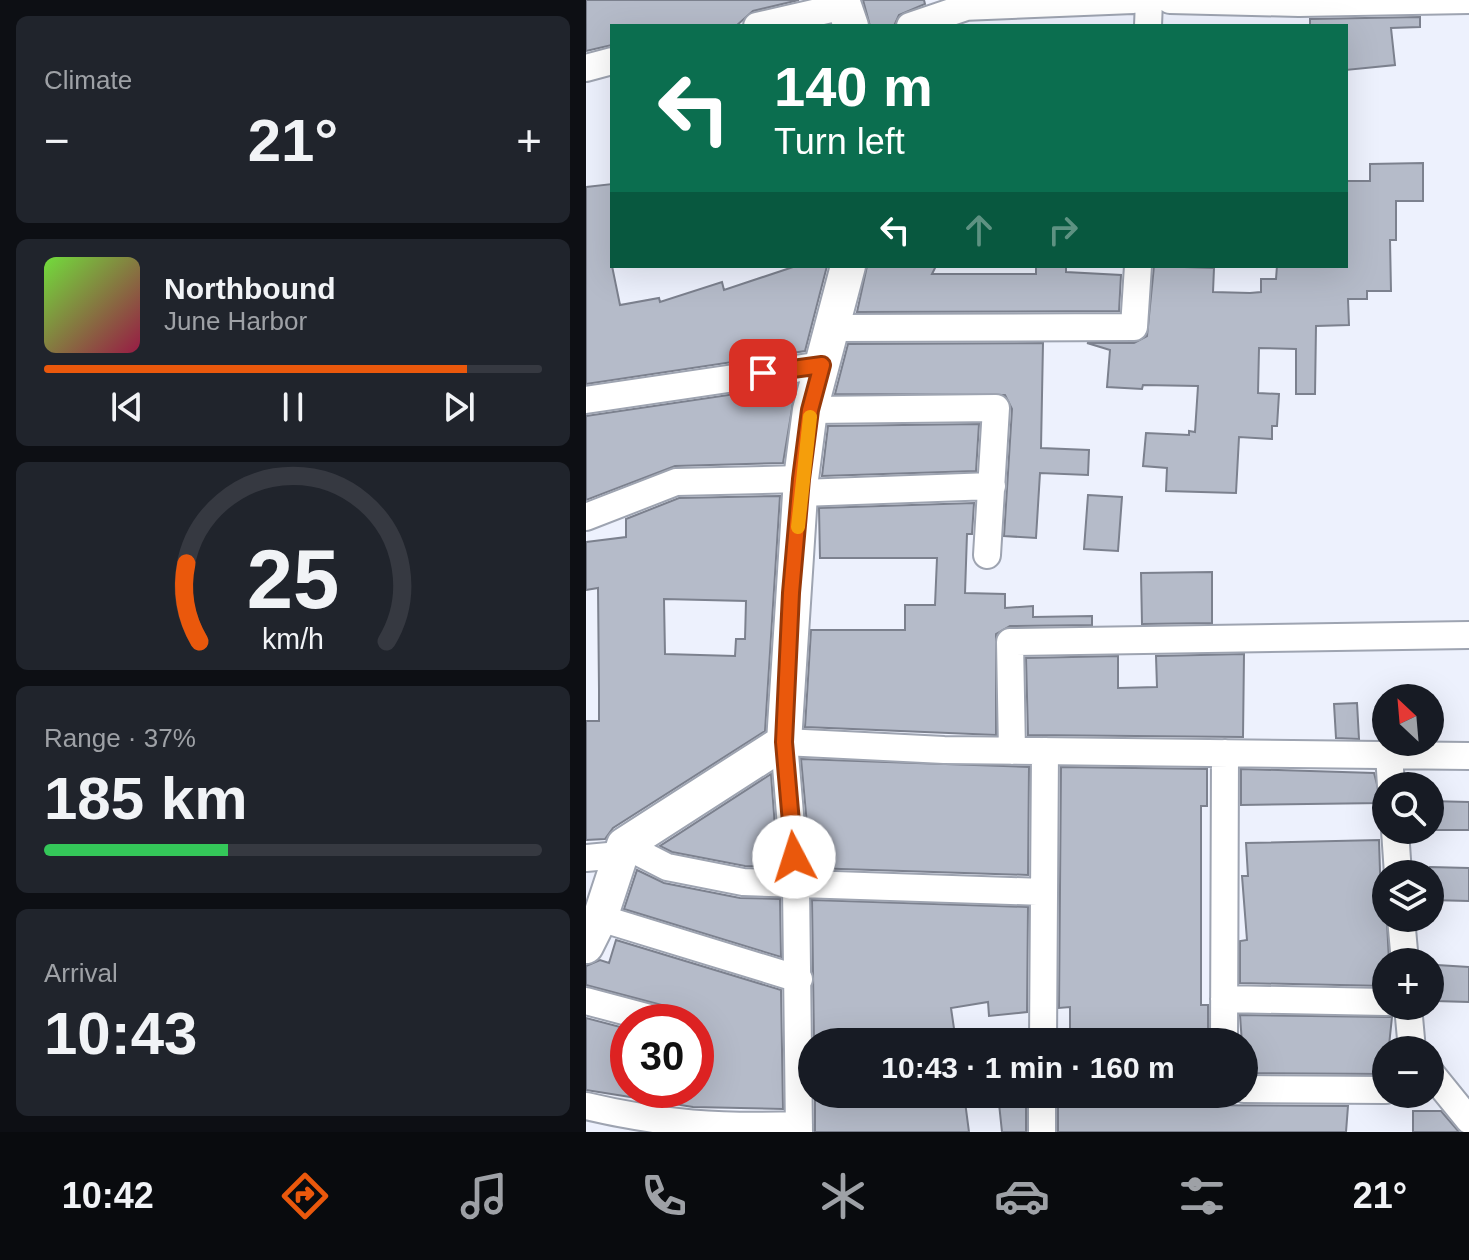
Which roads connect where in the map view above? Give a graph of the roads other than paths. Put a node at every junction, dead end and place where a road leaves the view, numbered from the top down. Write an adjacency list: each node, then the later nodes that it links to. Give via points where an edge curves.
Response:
1 (1133, 0): 5 (street)
2 (1149, 0): 10 (street)
3 (1170, 0): 7 (street)
4 (1469, 0): 7 (street)
5 (974, 4): 9 (street)
6 (846, 11): 8 (street)
7 (1299, 15)
8 (769, 24)
9 (916, 24)
10 (1148, 24)
11 (610, 62): 12 (street)
12 (586, 68)
13 (847, 268): 15 (street)
14 (1138, 268): 15 (street, via 1134,327)
15 (832, 328): 16 (street)
16 (822, 365): 17 (street); 18 (street)
17 (586, 400)
18 (810, 410): 19 (street); 20 (street, via 996,408)
19 (801, 486): 20 (street); 21 (street, via 676,482); 24 (street)
20 (992, 486): 22 (street)
21 (586, 517)
22 (987, 555)
23 (1469, 635): 25 (street, via 1010,642)
24 (784, 742): 25 (street); 31 (street); 32 (street)
25 (1012, 751): 26 (street)
26 (1045, 751): 27 (street); 33 (street)
27 (1225, 753): 28 (street); 36 (street)
28 (1372, 753)
29 (1444, 755): 30 (street)
30 (1469, 756)
31 (610, 853): 32 (street, via 743,882); 34 (street)
32 (796, 886): 33 (street); 35 (street)
33 (1044, 892): 40 (street)
34 (593, 932): 35 (street)
35 (799, 979): 48 (street)
36 (1224, 999): 38 (street); 41 (street)
37 (586, 1001): 39 (street)
38 (1372, 1002)
39 (610, 1007)
40 (1043, 1028)
41 (1224, 1028)
42 (1258, 1089): 43 (street)
43 (1372, 1090)
44 (1444, 1094): 47 (street)
45 (586, 1106): 48 (street, via 646,1121)
46 (1042, 1108): 49 (street)
47 (1469, 1120)
48 (799, 1128)
49 (1042, 1132)

